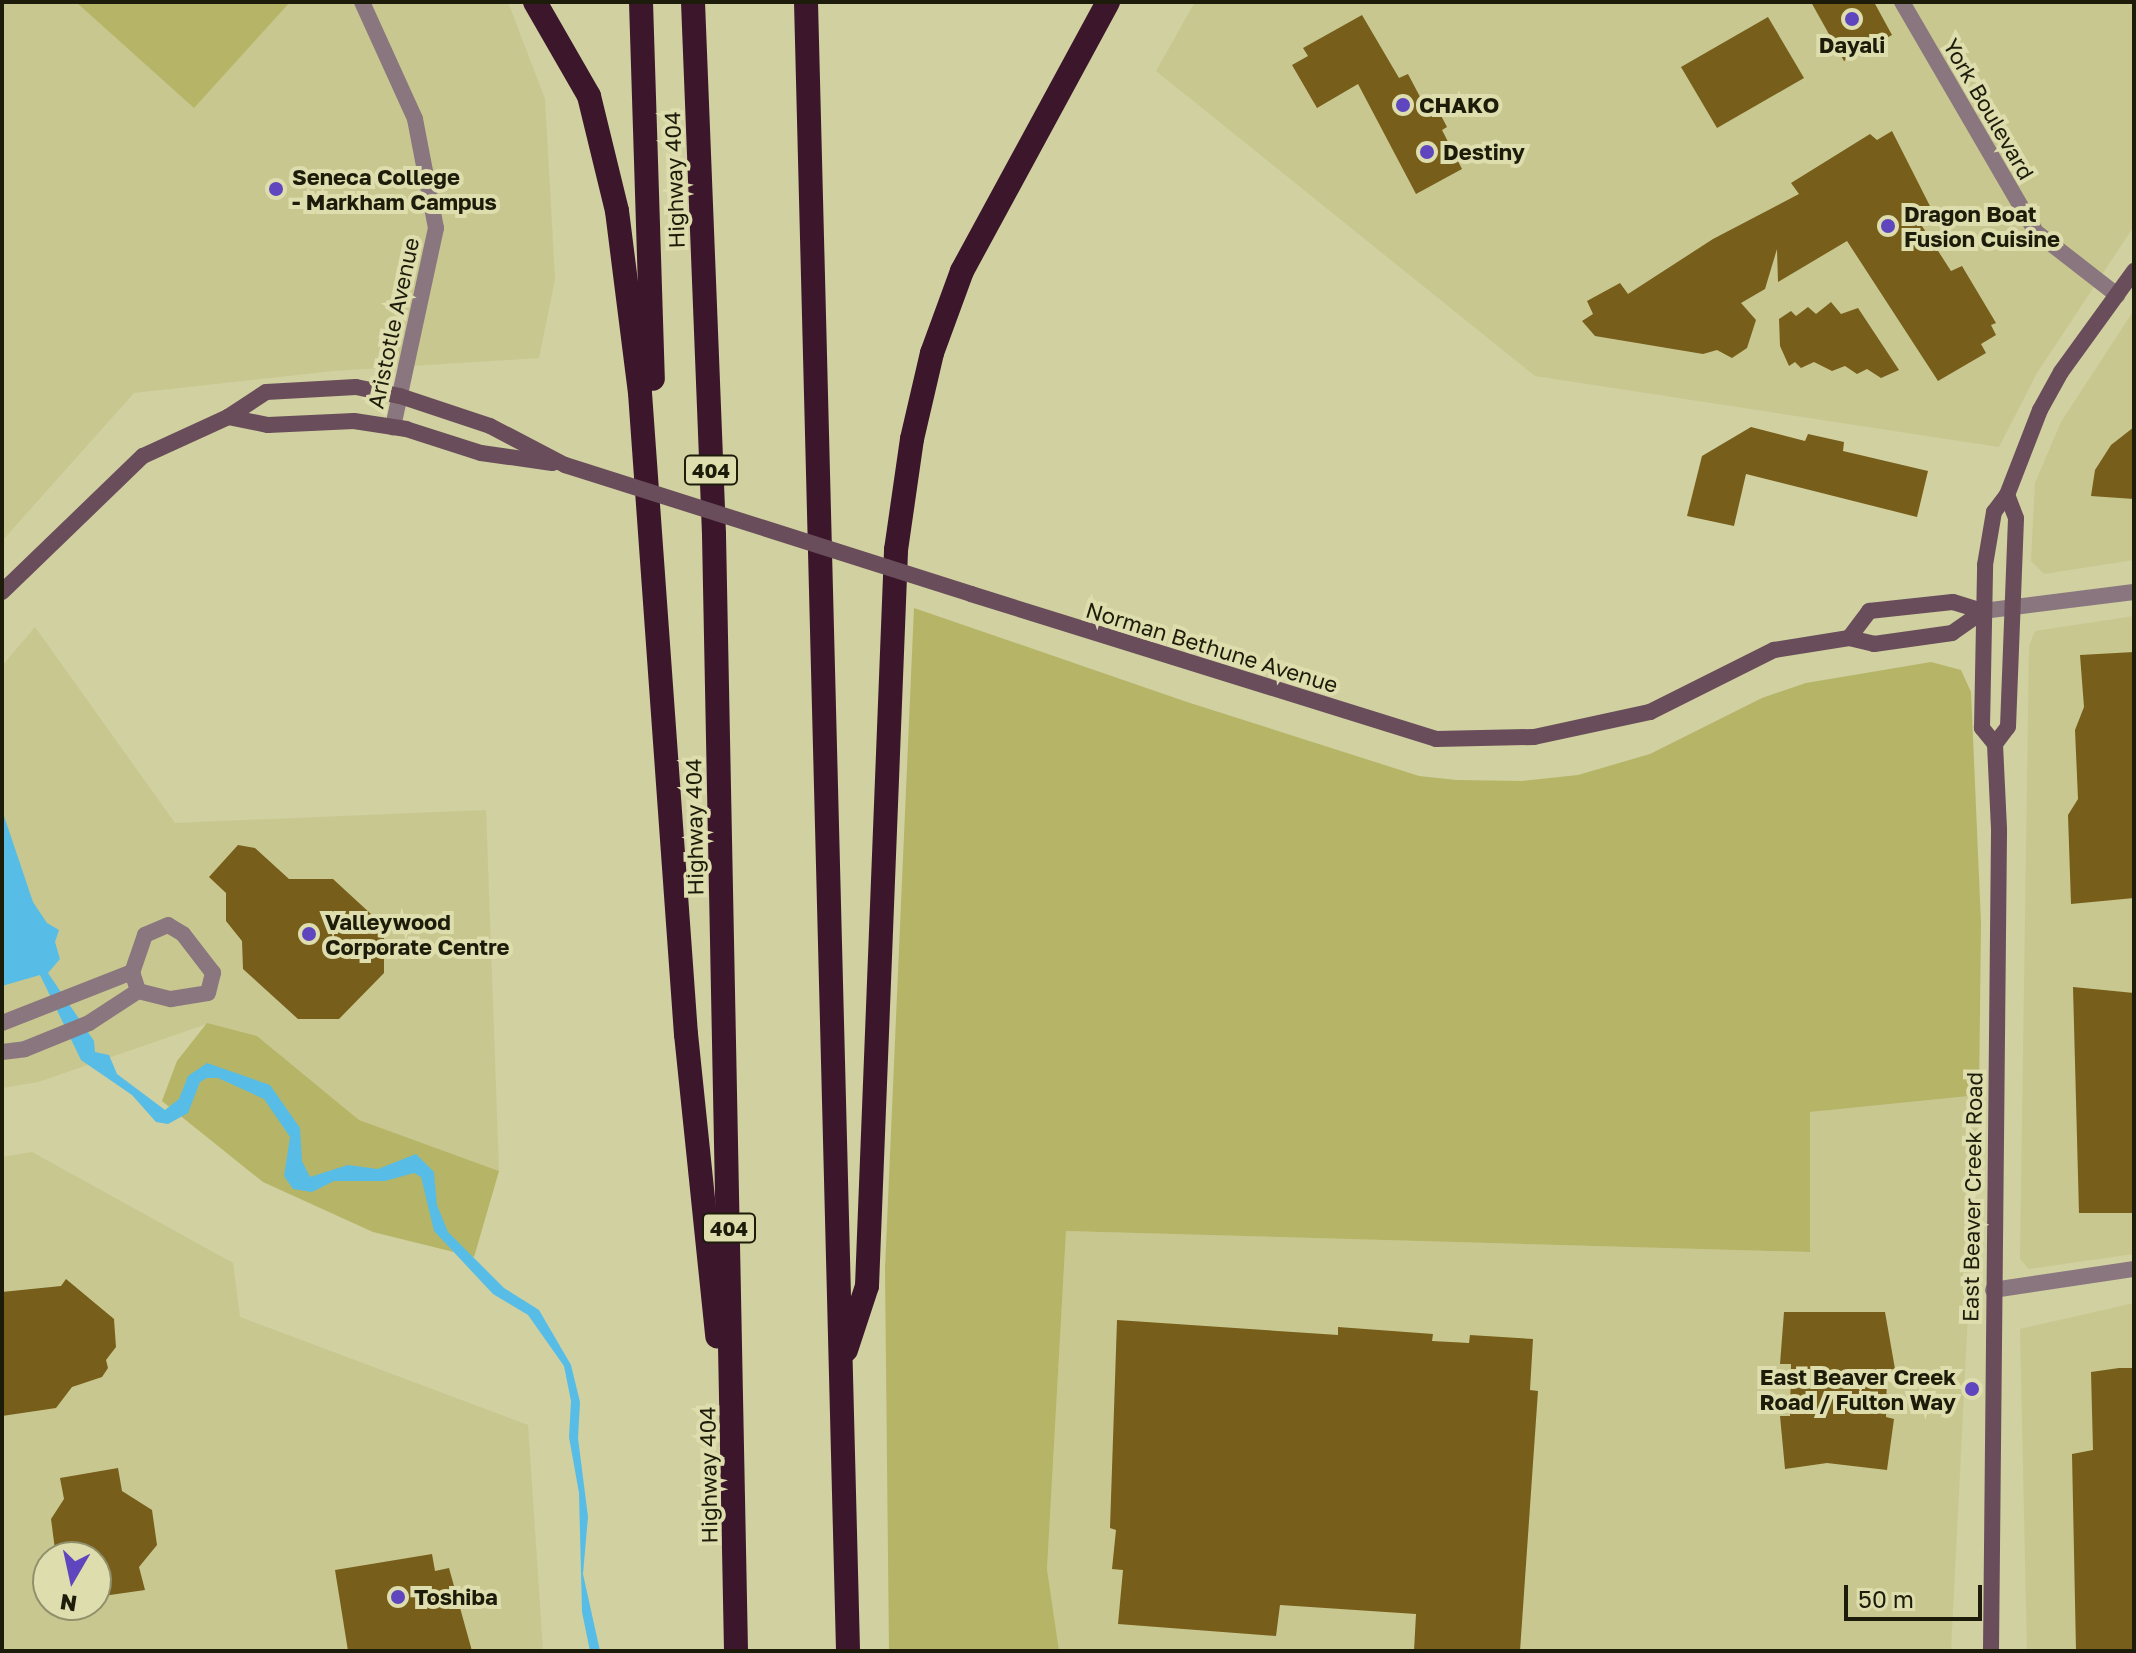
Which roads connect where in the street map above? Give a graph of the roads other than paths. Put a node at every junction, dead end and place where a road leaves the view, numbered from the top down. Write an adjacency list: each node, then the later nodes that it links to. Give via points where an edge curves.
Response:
1 (362, 2): 10 (street, Aristotle Avenue, via 415,119 436,228)
2 (535, 2): 17 (highway, via 589,96 617,211)
3 (641, 2): 17 (highway)
4 (693, 2): 29 (highway, Highway 404 / 404, via 714,535)
5 (806, 2): 28 (highway)
6 (1108, 2): 28 (highway, via 962,271 932,353 912,439 896,550 867,1286)
7 (1902, 2): 9 (street, York Boulevard, via 2036,232)
8 (2134, 271): 9 (street, East Beaver Creek Road)
9 (2117, 295): 14 (street, East Beaver Creek Road, via 2061,372)
10 (400, 396): 11 (street, Norman Bethune Avenue, via 356,387 266,392); 12 (street, Aristotle Avenue); 13 (street, Norman Bethune Avenue, via 490,426)
11 (228, 417): 12 (street, Norman Bethune Avenue, via 268,425 354,421); 15 (street, Norman Bethune Avenue, via 143,456)
12 (393, 427): 13 (street, Norman Bethune Avenue, via 481,453)
13 (565, 465): 20 (street, Norman Bethune Avenue, bridge, via 1436,739 1534,737 1650,712 1755,657)
14 (2007, 495): 18 (street, East Beaver Creek Road, via 2016,518); 19 (street, East Beaver Creek Road, via 1990,528)
15 (2, 592)
16 (2134, 592): 18 (street)
17 (658, 601): 29 (highway, via 686,1034)
18 (2012, 608): 19 (street); 21 (street, East Beaver Creek Road, via 2008,727)
19 (1983, 611): 20 (street, Norman Bethune Avenue, via 1952,633 1874,644); 20 (street, via 1953,602 1869,611); 21 (street, East Beaver Creek Road, via 1982,728)
20 (1849, 638)
21 (1995, 744): 27 (street, East Beaver Creek Road, via 1999,829)
22 (132, 972): 23 (street); 23 (street, via 145,935 168,925 183,934 213,973 208,993 171,999); 24 (street)
23 (138, 991): 25 (street, via 89,1023 25,1049)
24 (2, 1023)
25 (2, 1052)
26 (2134, 1269): 27 (street)
27 (1993, 1290): 32 (street, East Beaver Creek Road)
28 (840, 1367): 31 (highway)
29 (735, 1517): 30 (highway, Highway 404 / 404)
30 (736, 1651)
31 (848, 1651)
32 (1991, 1651)

